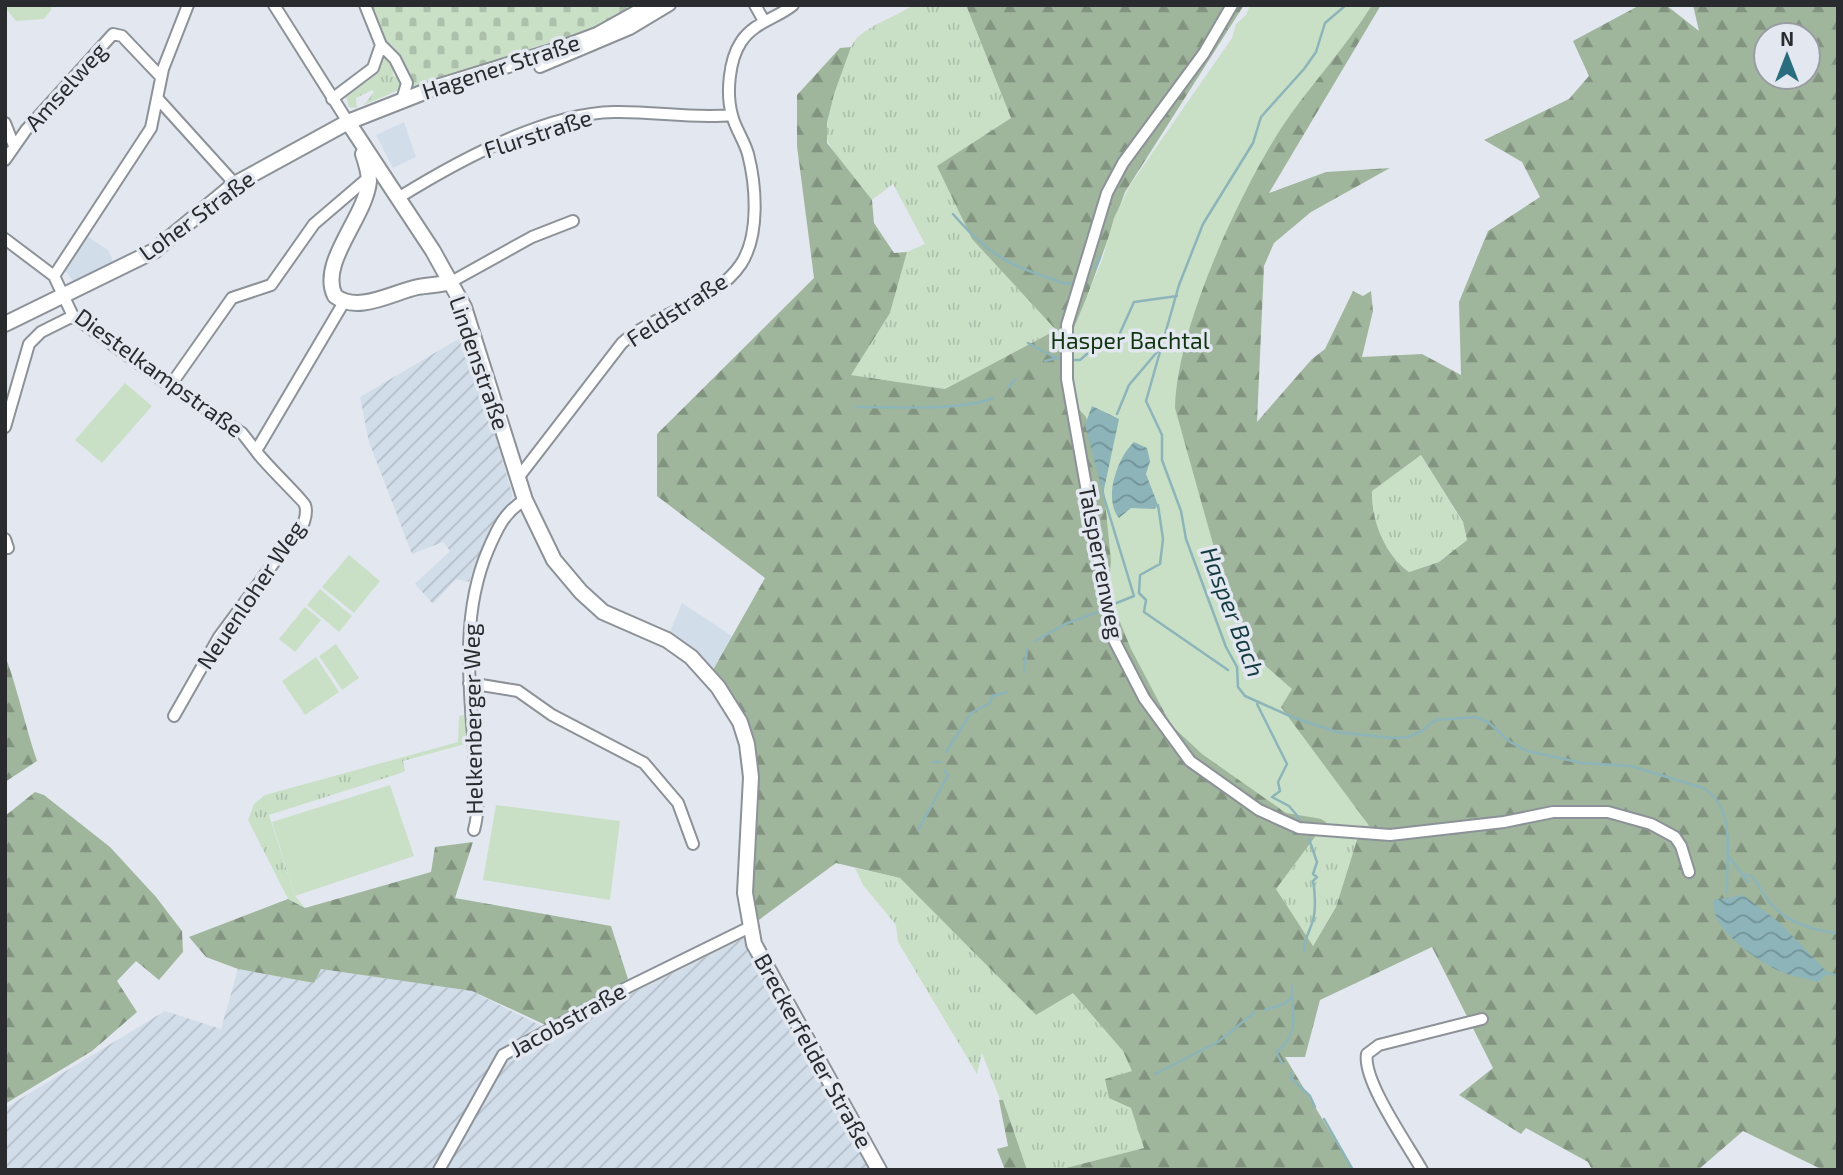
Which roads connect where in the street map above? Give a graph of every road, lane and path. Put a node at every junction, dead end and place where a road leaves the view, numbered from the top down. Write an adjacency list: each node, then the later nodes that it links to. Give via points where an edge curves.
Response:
1 (188, 5): 12 (street)
2 (274, 5): 13 (street)
3 (365, 5): 10 (street)
4 (651, 5): 15 (main road, Hagener Straße, via 557,50)
5 (670, 5): 11 (street, via 630,29)
6 (755, 5): 9 (street)
7 (793, 5): 9 (street, Feldstraße)
8 (1232, 5): 44 (street, Talsperrenweg, via 1205,53 1123,163 1107,193 1068,325 1067,379 1113,638 1144,698 1190,761 1259,810 1299,828 1390,835 1590,810 1625,816 1666,831 1681,846)
9 (764, 21): 16 (street, Feldstraße, via 750,30 737,49 730,83)
10 (381, 45): 13 (street, via 366,77); 15 (street, via 395,59 407,83)
11 (540, 67)
12 (161, 77): 14 (street); 19 (street, Amselweg, via 122,36 113,34)
13 (332, 99): 17 (street)
14 (159, 100): 22 (street); 27 (street, via 151,128)
15 (402, 100): 17 (main road, Hagener Straße)
16 (732, 115): 23 (street, Flurstraße, via 613,112 579,116 459,160); 37 (street, Feldstraße, via 751,168 752,233 744,260 723,283 622,343)
17 (348, 122): 21 (main road, Lindenstraße); 22 (main road, Loher Straße)
18 (5, 123): 19 (street)
19 (14, 146): 20 (street, Amselweg)
20 (5, 160)
21 (376, 176): 23 (main road, Lindenstraße); 31 (main road, via 331,272 331,289); 34 (street, via 314,224 271,285 232,298)
22 (235, 184): 30 (main road, Loher Straße, via 154,251)
23 (398, 198): 26 (main road, Lindenstraße)
24 (573, 221): 28 (street, via 520,243)
25 (5, 239): 27 (street)
26 (442, 266): 28 (main road, Lindenstraße); 29 (main road, via 438,277)
27 (54, 276): 30 (street)
28 (451, 282): 29 (main road); 37 (main road, Lindenstraße, via 467,317)
29 (420, 286): 31 (main road, via 359,303)
30 (62, 295): 32 (street, Diestelkampstraße); 33 (main road, Loher Straße)
31 (344, 302): 36 (street)
32 (74, 316): 34 (street, Diestelkampstraße); 35 (street, via 41,332 29,344)
33 (5, 324)
34 (170, 386): 36 (street, Diestelkampstraße, via 242,433)
35 (5, 427)
36 (256, 451): 41 (street, Neuenloher Weg, via 303,501 305,517 219,636)
37 (518, 478): 38 (main road, Lindenstraße)
38 (525, 500): 39 (main road, Lindenstraße); 40 (street, Helkenberger Weg, via 512,507 498,528 479,573 470,627)
39 (535, 525): 45 (main road, Breckerfelder Straße, via 560,569 588,599 612,617 681,648 736,713 747,744 751,777 744,893)
40 (469, 683): 42 (street, Helkenberger Weg, via 476,773); 43 (street, via 518,691 552,715 645,763 678,803)
41 (173, 716)
42 (474, 830)
43 (693, 844)
44 (1689, 872)
45 (750, 927): 47 (street, Jacobstraße, via 503,1055); 48 (main road, Breckerfelder Straße, via 764,966)
46 (1482, 1019): 49 (street, via 1379,1045 1367,1054 1371,1077)
47 (439, 1170)
48 (878, 1170)
49 (1422, 1170)

